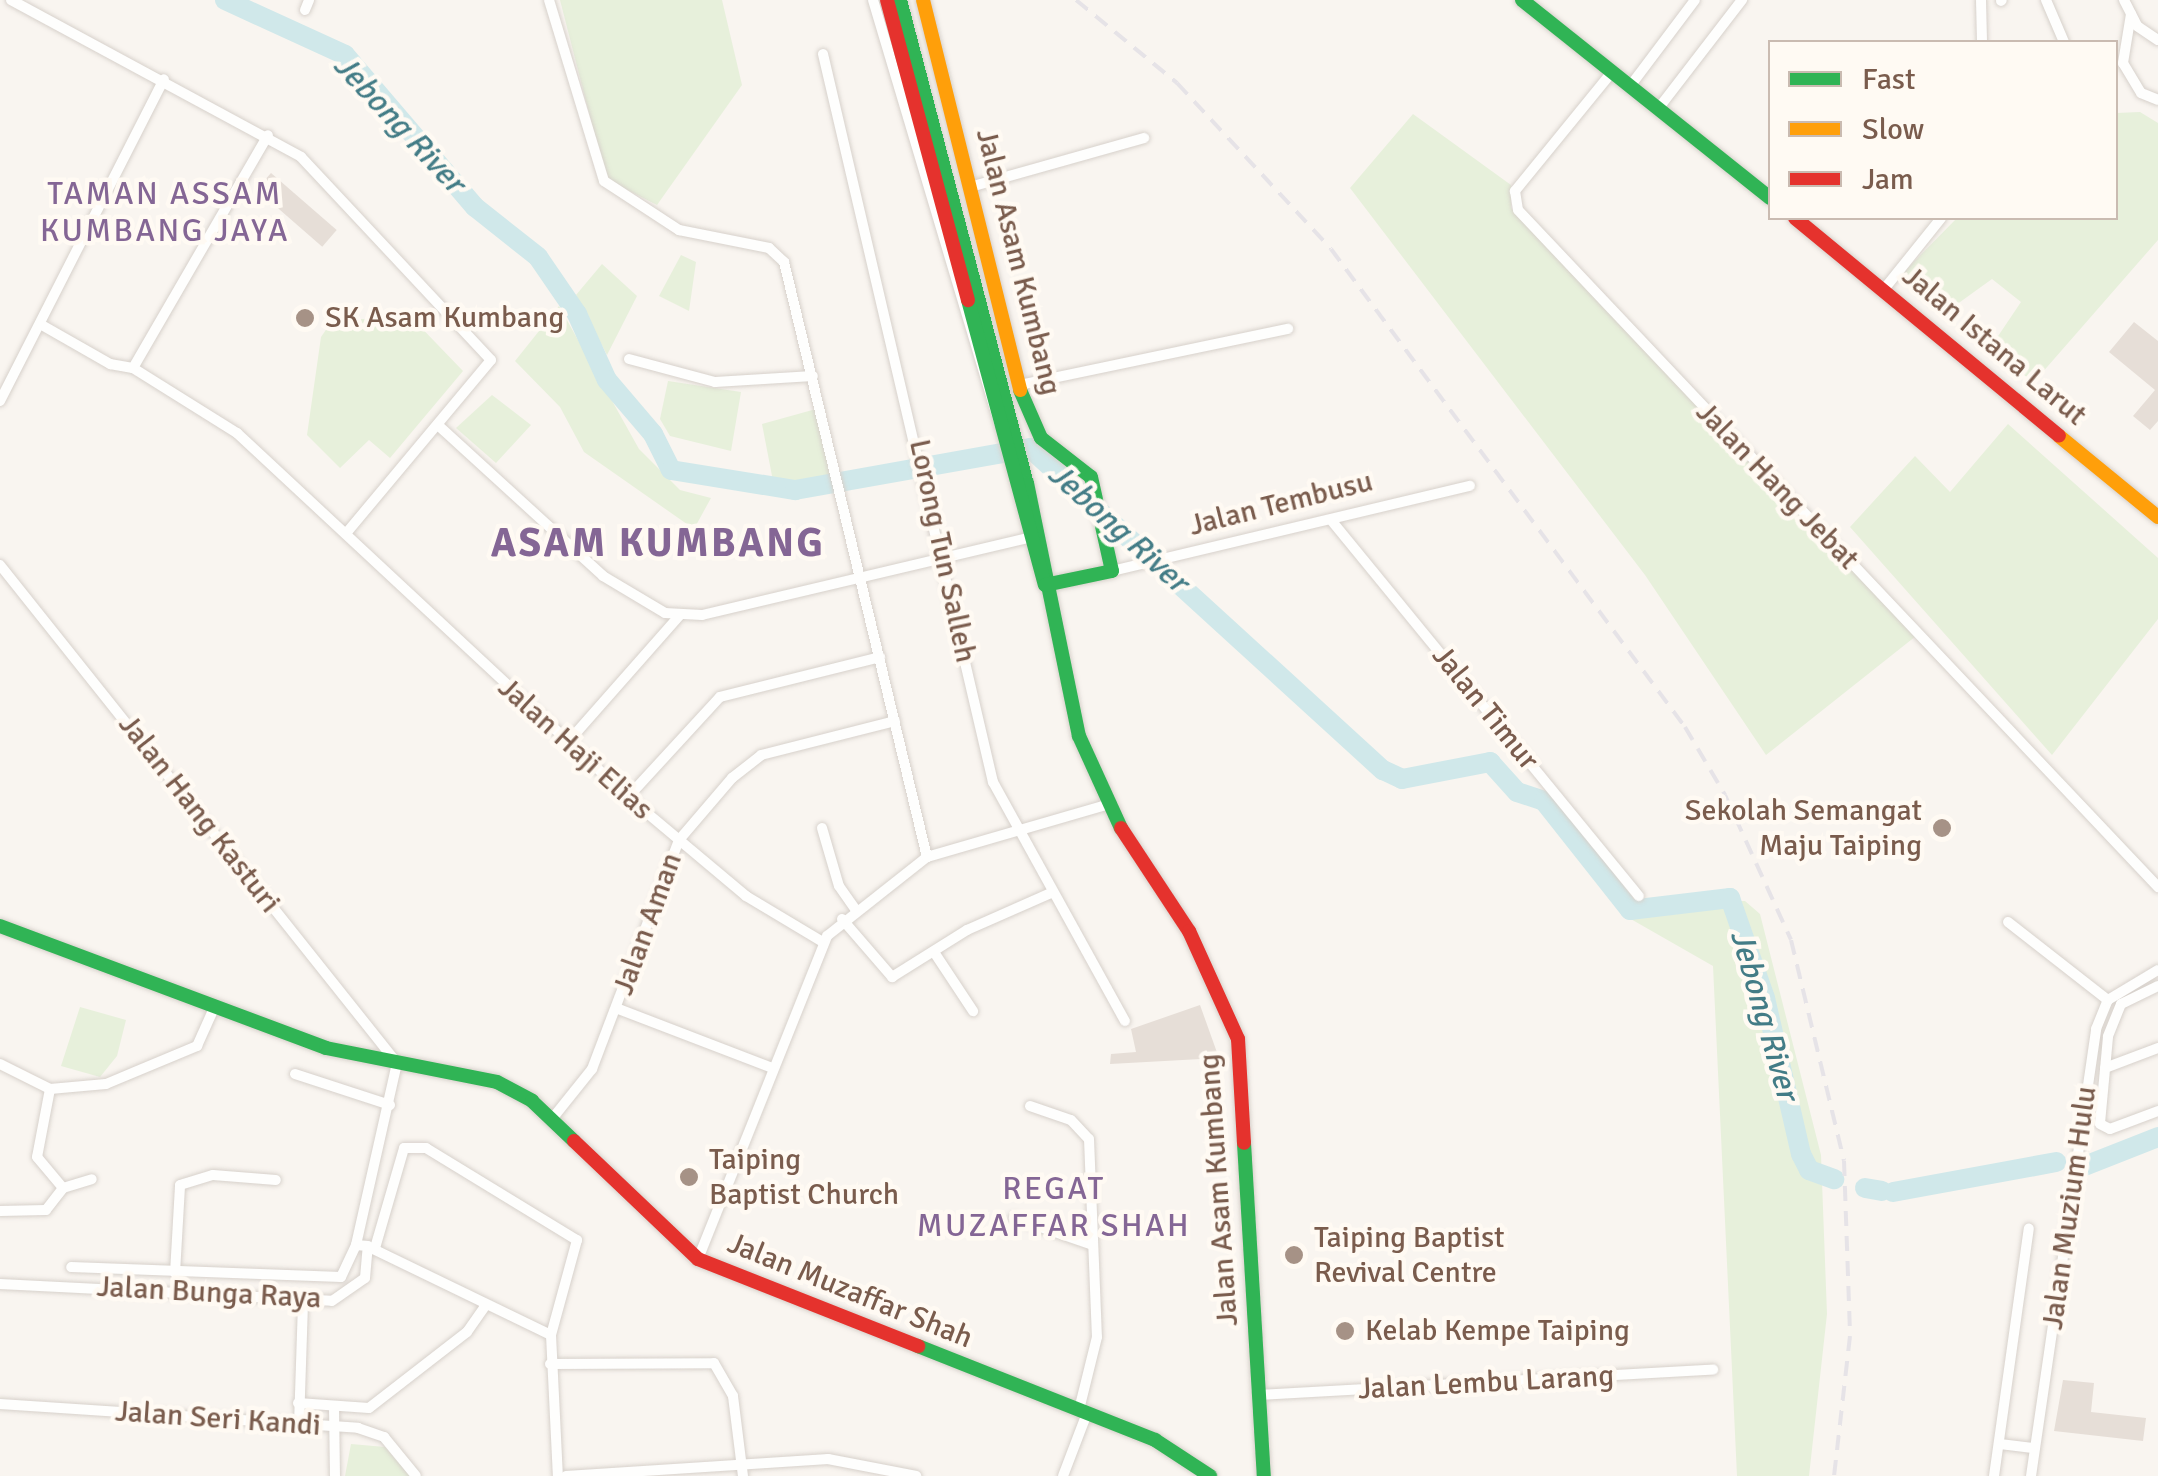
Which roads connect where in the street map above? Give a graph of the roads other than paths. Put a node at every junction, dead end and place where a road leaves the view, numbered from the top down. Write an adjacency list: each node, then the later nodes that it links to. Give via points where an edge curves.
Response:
1 (11, 0): 19 (street)
2 (550, 0): 35 (street, via 596,168 631,202 707,241 780,256)
3 (873, 0): 38 (street, Jalan Asam Kumbang)
4 (887, 0): 34 (main road, Jalan Asam Kumbang)
5 (900, 0): 34 (main road, Jalan Asam Kumbang)
6 (923, 0): 25 (main road, Jalan Asam Kumbang)
7 (1522, 0): 18 (main road)
8 (1695, 0): 20 (street)
9 (1742, 0): 22 (street)
10 (1981, 0): 14 (street)
11 (2046, 0): 15 (street)
12 (2124, 0): 13 (street)
13 (2131, 14): 16 (street); 21 (street, via 2123,63 2141,93)
14 (1982, 40)
15 (2063, 40)
16 (2158, 40)
17 (823, 54): 46 (street, Lorong Tun Salleh)
18 (1612, 72): 20 (main road); 61 (street, Jalan Hang Jebat, via 1514,191 1518,210)
19 (164, 78): 23 (street); 30 (street)
20 (1631, 86): 22 (main road)
21 (2158, 100)
22 (1658, 109): 26 (main road)
23 (268, 135): 33 (street); 39 (street, via 338,191 491,360)
24 (1144, 138): 25 (street)
25 (970, 187): 36 (main road, Jalan Asam Kumbang)
26 (1768, 196)
27 (1798, 220): 29 (main road, Jalan Istana Larut)
28 (1939, 220): 29 (street)
29 (1885, 288): 42 (main road, Jalan Istana Larut)
30 (40, 324): 33 (street, Jalan Haji Elias, via 110,364); 37 (street)
31 (1288, 330): 36 (street)
32 (629, 359): 35 (street, via 715,382)
33 (132, 368): 44 (street, Jalan Haji Elias, via 237,432)
34 (993, 373): 38 (main road, Jalan Asam Kumbang); 40 (main road, Jalan Asam Kumbang)
35 (813, 376): 49 (street)
36 (1019, 385): 48 (main road, Jalan Asam Kumbang, via 1036,432 1095,485)
37 (0, 401)
38 (999, 424): 40 (main road, Jalan Asam Kumbang)
39 (440, 427): 44 (street); 51 (street, via 612,582 635,600)
40 (1009, 438): 45 (main road, Jalan Asam Kumbang)
41 (1470, 486): 43 (street, Jalan Tembusu)
42 (2158, 517)
43 (1331, 520): 48 (street, Jalan Tembusu); 63 (street, Jalan Timur)
44 (347, 532): 54 (street, Jalan Haji Elias)
45 (1033, 536): 46 (street); 50 (main road, Jalan Asam Kumbang)
46 (944, 557): 49 (street); 58 (street, Lorong Tun Salleh, via 984,754)
47 (0, 565): 78 (street, Jalan Hang Kasturi)
48 (1112, 571): 50 (main road, Jalan Tembusu)
49 (860, 576): 51 (street); 52 (street)
50 (1046, 586): 56 (main road, Jalan Asam Kumbang, via 1078,734)
51 (680, 615): 54 (street)
52 (880, 657): 53 (street); 55 (street, via 720,698)
53 (895, 722): 59 (street, via 760,755); 60 (street)
54 (568, 742): 55 (street, Jalan Haji Elias)
55 (628, 797): 59 (street, Jalan Haji Elias)
56 (1106, 805): 58 (street); 105 (main road, Jalan Asam Kumbang, via 1188,932 1238,1039)
57 (822, 828): 64 (street)
58 (1014, 829): 60 (street); 62 (street, Lorong Tun Salleh)
59 (679, 840): 68 (street, Jalan Haji Elias, via 746,896); 74 (street, Jalan Aman)
60 (927, 857): 64 (street)
61 (2158, 887)
62 (1050, 893): 69 (street); 76 (street, Lorong Tun Salleh)
63 (1639, 896)
64 (855, 909): 65 (street)
65 (842, 919): 68 (street); 69 (street, via 883,974 903,973)
66 (2008, 922): 72 (street)
67 (0, 926): 73 (main road, Jalan Muzaffar Shah)
68 (823, 942): 80 (street)
69 (934, 952): 75 (street)
70 (2158, 970): 72 (street)
71 (2158, 986): 81 (street, via 2121,1004)
72 (2108, 1000): 113 (street, Jalan Muzium Hulu, via 2088,1072)
73 (215, 1006): 78 (main road, Jalan Muzaffar Shah, via 326,1048); 83 (street, via 198,1046 106,1084)
74 (616, 1008): 80 (street, Jalan Aman); 87 (street, Jalan Aman, via 583,1086)
75 (973, 1011)
76 (1126, 1021)
77 (2158, 1048): 81 (street)
78 (397, 1063): 84 (street, Jalan Bunga Raya); 87 (main road, Jalan Muzaffar Shah, via 497,1082)
79 (0, 1064): 83 (street)
80 (772, 1068): 96 (street)
81 (2105, 1068): 86 (street, via 2103,1129)
82 (295, 1074): 84 (street)
83 (50, 1089): 90 (street, via 37,1158)
84 (390, 1105): 95 (street, Jalan Bunga Raya)
85 (1030, 1106): 94 (street, via 1072,1120 1089,1139)
86 (2158, 1111)
87 (552, 1119): 96 (main road, Jalan Muzaffar Shah)
88 (92, 1179): 90 (street)
89 (276, 1180): 98 (street, via 202,1175 180,1185)
90 (63, 1188): 91 (street, via 46,1210)
91 (0, 1211)
92 (1014, 1218): 94 (street)
93 (2029, 1228): 112 (street)
94 (1093, 1245): 109 (street, via 1096,1337)
95 (367, 1247): 98 (street, Jalan Bunga Raya, via 328,1282); 100 (street, Jalan Bunga Raya, via 368,1271 353,1292); 101 (street); 102 (street, via 404,1148 426,1148 576,1240)
96 (698, 1259): 109 (main road, Jalan Muzaffar Shah)
97 (70, 1267): 98 (street, Jalan Bunga Raya)
98 (175, 1273)
99 (0, 1284): 100 (street, Jalan Bunga Raya)
100 (302, 1302): 107 (street)
101 (484, 1308): 102 (street); 108 (street, via 467,1332 378,1402)
102 (551, 1335): 103 (street)
103 (550, 1364): 114 (street, via 714,1362 733,1396); 118 (street)
104 (1713, 1370): 105 (street, Jalan Lembu Larang)
105 (1259, 1394): 123 (main road, Jalan Asam Kumbang)
106 (0, 1404): 110 (street, Jalan Seri Kandi)
107 (298, 1404): 108 (street); 110 (street)
108 (334, 1406): 111 (street)
109 (1082, 1412): 121 (street); 122 (main road, Jalan Muzaffar Shah, via 1156,1440)
110 (299, 1424): 111 (street, Jalan Seri Kandi)
111 (333, 1427): 116 (street); 117 (street, Jalan Seri Kandi, via 384,1437)
112 (2000, 1444): 113 (street); 124 (street)
113 (2036, 1448): 125 (street, Jalan Muzium Hulu)
114 (742, 1471): 115 (street, via 828,1459); 119 (street)
115 (885, 1472): 120 (street)
116 (335, 1476)
117 (416, 1476)
118 (558, 1476)
119 (566, 1476)
120 (916, 1476)
121 (1063, 1476)
122 (1210, 1476)
123 (1264, 1476)
124 (1994, 1476)
125 (2031, 1476)

